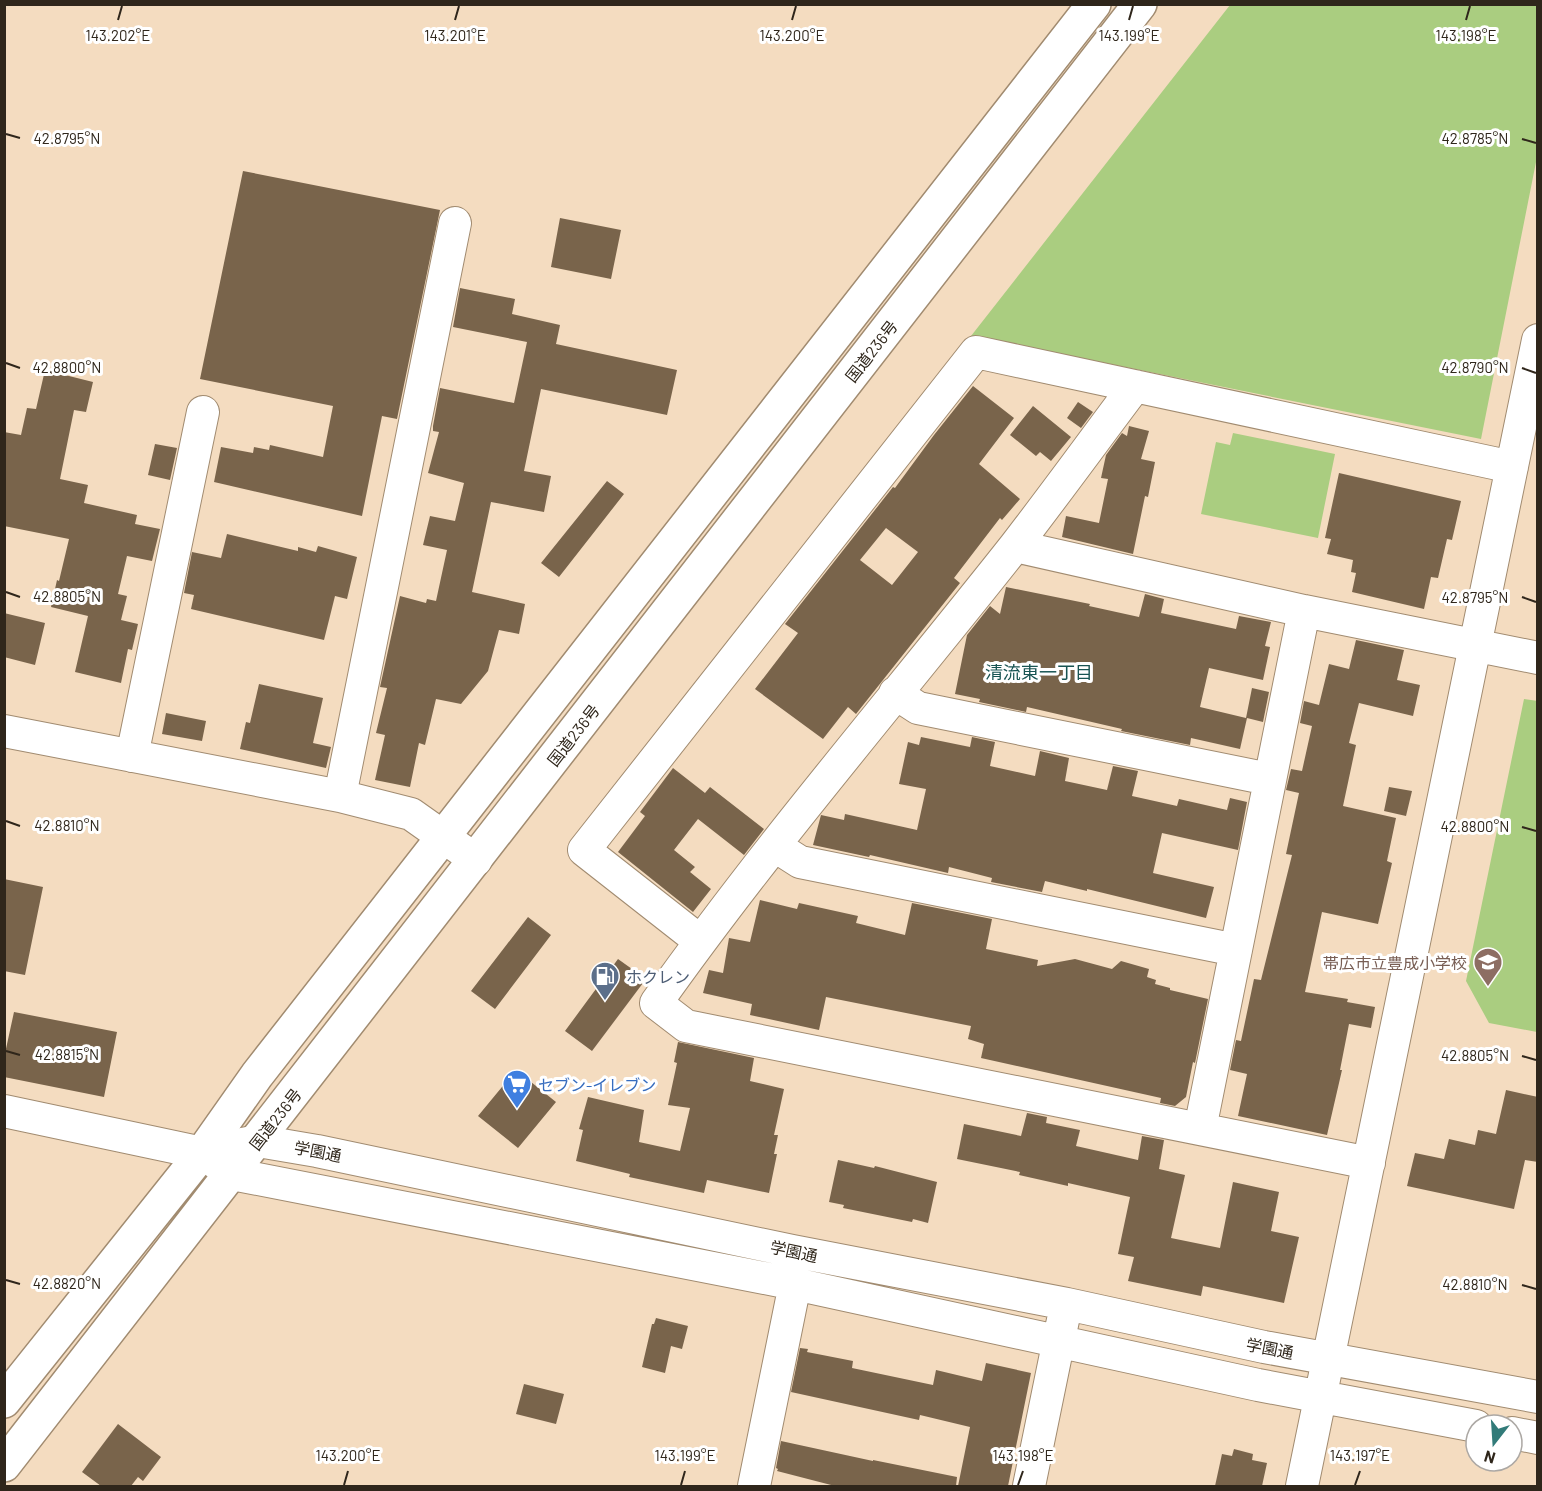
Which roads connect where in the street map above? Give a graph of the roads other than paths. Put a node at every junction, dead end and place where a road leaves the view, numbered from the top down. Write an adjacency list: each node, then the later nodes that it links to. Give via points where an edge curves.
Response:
1 (1094, 4): 17 (highway)
2 (1140, 4): 19 (highway, 国道236号)
3 (455, 223): 16 (street)
4 (1538, 340): 7 (street)
5 (1135, 386): 7 (street); 8 (street); 20 (street, via 976,352 584,850)
6 (203, 412): 14 (street)
7 (1512, 467): 10 (street)
8 (1015, 546): 9 (street); 12 (street)
9 (1304, 611): 10 (street); 15 (street)
10 (1475, 646): 11 (street); 26 (street)
11 (1538, 657)
12 (895, 693): 15 (street, via 918,708); 18 (street)
13 (4, 731): 14 (street)
14 (132, 756): 16 (street)
15 (1269, 780): 21 (street)
16 (340, 796): 17 (street, via 411,814)
17 (444, 835): 19 (street); 25 (highway, via 257,1075)
18 (775, 846): 20 (street); 21 (street, via 800,862)
19 (476, 860): 24 (highway, 国道236号)
20 (700, 940): 23 (street, via 656,1003 686,1026)
21 (1236, 950): 23 (street)
22 (4, 1111): 25 (street)
23 (1200, 1129): 26 (street)
24 (258, 1141): 25 (street, 学園通); 27 (highway, 国道236号); 29 (street, 学園通)
25 (202, 1153): 27 (street, 学園通); 34 (highway)
26 (1370, 1163): 31 (street)
27 (232, 1174): 28 (street, 学園通); 36 (highway, 国道236号)
28 (795, 1284): 30 (street, 学園通); 37 (street)
29 (1067, 1304): 30 (street); 31 (street, 学園通)
30 (1058, 1341): 33 (street, 学園通); 38 (street)
31 (1329, 1359): 32 (street, 学園通); 33 (street)
32 (1538, 1397)
33 (1321, 1398): 35 (street, 学園通); 39 (street)
34 (4, 1401)
35 (1464, 1424)
36 (4, 1465)
37 (759, 1486)
38 (1029, 1486)
39 (1302, 1486)

